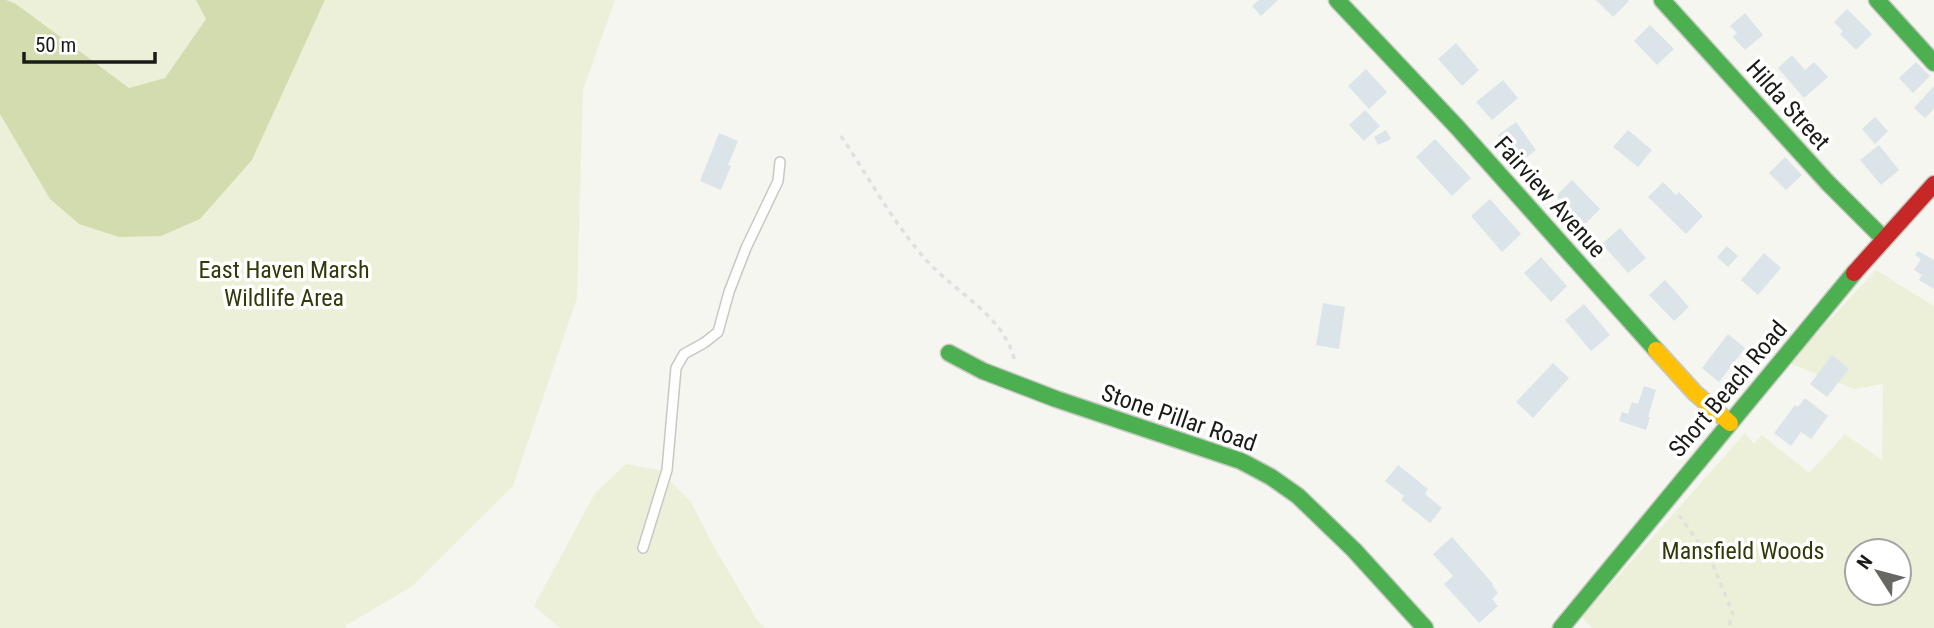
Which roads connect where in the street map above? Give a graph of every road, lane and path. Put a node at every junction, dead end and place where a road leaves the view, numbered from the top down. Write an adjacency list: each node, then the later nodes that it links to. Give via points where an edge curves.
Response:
1 (1337, 0): 11 (street, Fairview Avenue, via 1695,393)
2 (1662, 0): 8 (street, Hilda Street)
3 (1877, 0): 4 (street)
4 (1934, 63)
5 (841, 136): 10 (path, via 928,262 999,327 1014,357)
6 (780, 162): 13 (lane, via 778,181 746,248 718,332 684,354 676,368 667,470)
7 (1934, 184): 8 (street, Short Beach Road)
8 (1884, 239): 11 (street, Short Beach Road)
9 (949, 353): 10 (street, Stone Pillar Road)
10 (1015, 383): 14 (street, Stone Pillar Road, via 1241,461 1271,477 1298,496 1354,550)
11 (1730, 423): 12 (street, Short Beach Road)
12 (1665, 501): 15 (street, Short Beach Road); 16 (path, via 1711,560 1733,614)
13 (643, 548)
14 (1425, 628)
15 (1561, 628)
16 (1728, 628)

